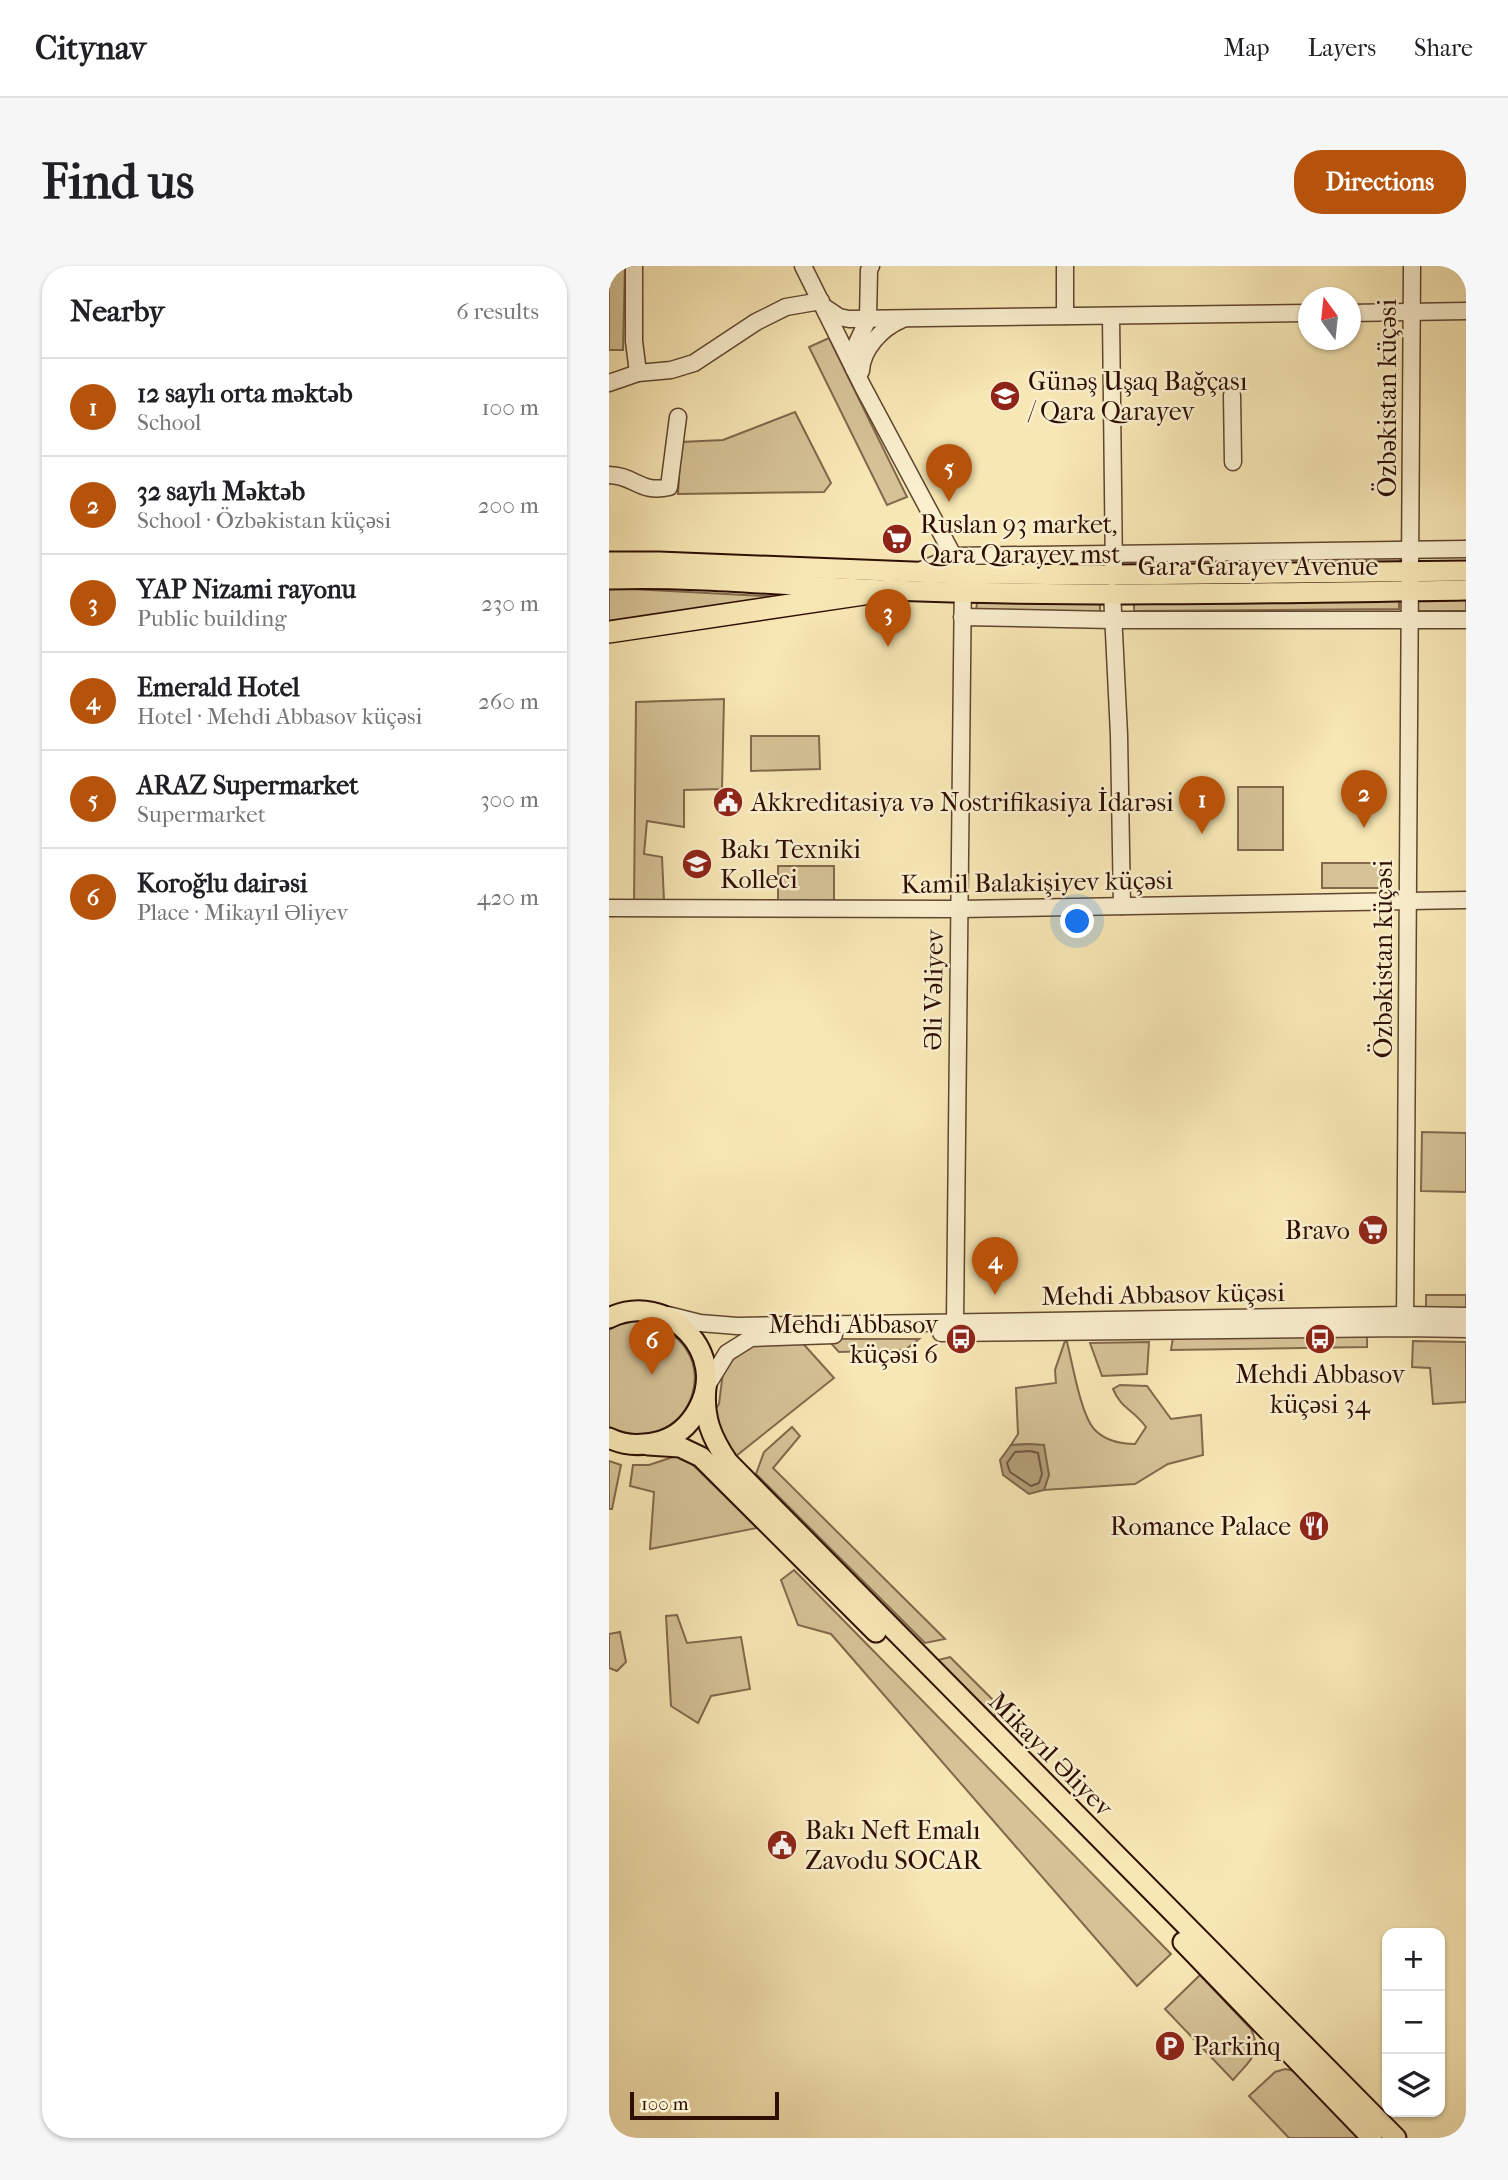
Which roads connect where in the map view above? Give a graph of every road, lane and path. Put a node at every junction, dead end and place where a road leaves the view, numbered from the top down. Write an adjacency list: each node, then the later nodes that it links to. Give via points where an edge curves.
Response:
1 (634, 266): 17 (street)
2 (803, 266): 6 (street)
3 (871, 266): 14 (street)
4 (1065, 266): 11 (street)
5 (1412, 266): 8 (street, Özbəkistan küçəsi)
6 (822, 304): 14 (street, via 839,317); 15 (street); 17 (street, via 786,307 694,363)
7 (1466, 311): 8 (street)
8 (1412, 312): 10 (street); 24 (street, Özbəkistan küçəsi)
9 (1298, 313): 12 (street)
10 (1361, 313)
11 (1065, 316): 12 (street); 13 (street)
12 (1111, 316): 26 (street)
13 (904, 318): 14 (street); 19 (street, via 887,328 865,354)
14 (867, 319): 15 (street); 16 (street, via 857,343)
15 (839, 338): 16 (street)
16 (854, 369): 19 (street)
17 (638, 373): 18 (street)
18 (609, 383)
19 (863, 387): 27 (street)
20 (1232, 395): 22 (street)
21 (678, 417): 23 (street, via 669,487 651,489)
22 (1233, 462)
23 (609, 475)
24 (1411, 549): 25 (street); 26 (street); 33 (street, Özbəkistan küçəsi)
25 (1466, 549)
26 (1113, 553): 27 (street); 35 (street)
27 (954, 556): 31 (street); 34 (street)
28 (609, 562): 29 (main road)
29 (630, 570): 31 (main road, Gara Garayev Avenue); 32 (main road); 36 (main road, Gara Garayev Avenue)
30 (1466, 571): 33 (main road, Gara Garayev Avenue)
31 (916, 572): 34 (main road, Gara Garayev Avenue)
32 (609, 579)
33 (1411, 581): 35 (main road, Gara Garayev Avenue); 37 (main road, Gara Garayev Avenue); 40 (street, Özbəkistan küçəsi)
34 (963, 582): 35 (main road, Gara Garayev Avenue); 36 (main road, Gara Garayev Avenue); 38 (street, Əli Vəliyev)
35 (1113, 584): 39 (street)
36 (891, 590): 42 (highway)
37 (1466, 590)
38 (962, 617): 39 (street); 47 (street, Əli Vəliyev)
39 (1112, 620): 40 (street); 45 (street)
40 (1410, 620): 41 (street); 44 (street, Özbəkistan küçəsi)
41 (1466, 620)
42 (609, 632)
43 (1466, 900): 44 (street, Kamil Balakişiyev küçəsi)
44 (1408, 901): 45 (street, Kamil Balakişiyev küçəsi); 52 (street, Özbəkistan küçəsi)
45 (1122, 906): 47 (street, Kamil Balakişiyev küçəsi)
46 (609, 908): 47 (street, Kamil Balakişiyev küçəsi)
47 (960, 909): 53 (street, Əli Vəliyev)
48 (609, 1303): 49 (main road, Mikayıl Əliyev)
49 (653, 1312): 51 (main road, via 632,1311); 53 (street, Mehdi Abbasov küçəsi, via 719,1325); 55 (main road, Mikayıl Əliyev, via 683,1326 695,1339 706,1370)
50 (1466, 1316): 52 (street, Mehdi Abbasov küçəsi)
51 (609, 1318)
52 (1405, 1321): 53 (street, Mehdi Abbasov küçəsi); 54 (street, Mehdi Abbasov küçəsi); 55 (street, Mehdi Abbasov küçəsi, via 766,1336 751,1338 727,1353)
53 (955, 1322)
54 (1466, 1329)
55 (706, 1387): 57 (main road, via 693,1419 665,1440); 59 (main road, Mikayıl Əliyev, via 708,1425 728,1462)
56 (609, 1438): 57 (main road, Mikayıl Əliyev)
57 (648, 1445): 58 (main road, Mikayıl Əliyev, via 680,1447 711,1466)
58 (1372, 2138)
59 (1396, 2138)

